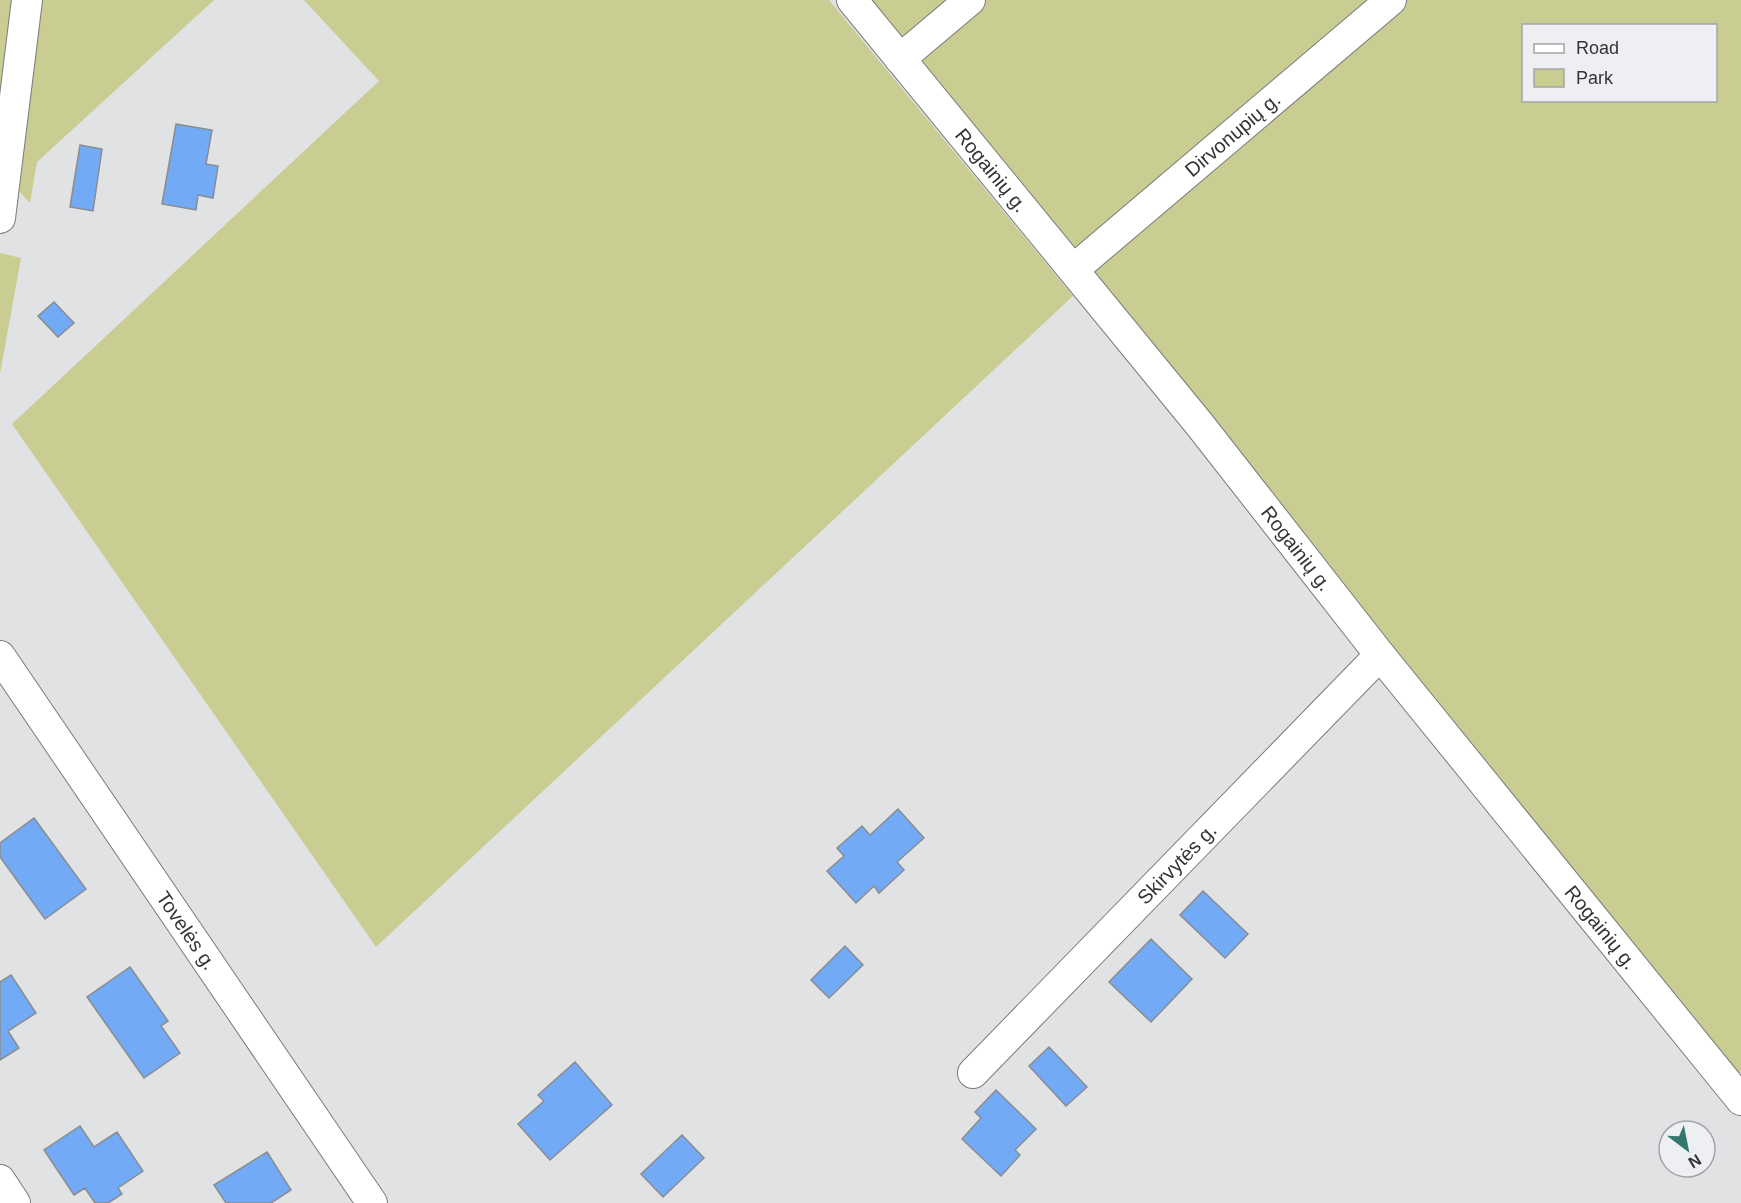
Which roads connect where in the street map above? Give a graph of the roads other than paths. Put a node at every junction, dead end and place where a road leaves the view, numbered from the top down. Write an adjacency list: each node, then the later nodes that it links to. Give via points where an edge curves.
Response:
1 (27, 0): 6 (street)
2 (852, 0): 5 (street, Rogainių g.)
3 (970, 0): 5 (street)
4 (1391, 0): 7 (street, Dirvonupių g.)
5 (900, 58): 7 (street, Rogainių g.)
6 (0, 218)
7 (1074, 269): 8 (street, Rogainių g.)
8 (1380, 655): 10 (street, Skirvytės g.); 11 (street, Rogainių g.)
9 (0, 656): 14 (street, Tovelės g.)
10 (973, 1073)
11 (1741, 1100)
12 (0, 1180): 13 (street)
13 (15, 1203)
14 (372, 1203)

